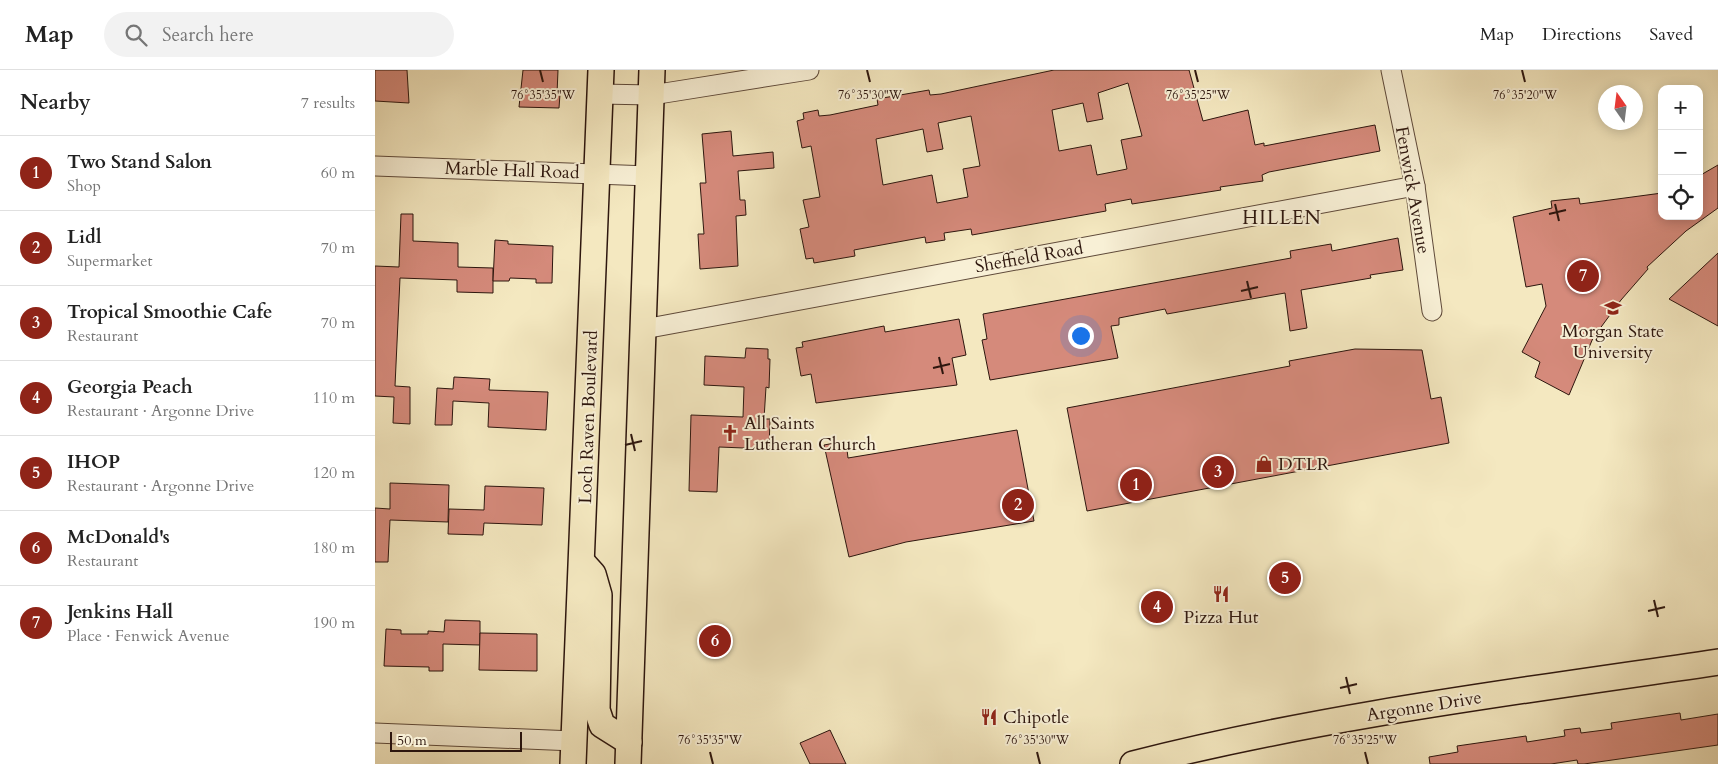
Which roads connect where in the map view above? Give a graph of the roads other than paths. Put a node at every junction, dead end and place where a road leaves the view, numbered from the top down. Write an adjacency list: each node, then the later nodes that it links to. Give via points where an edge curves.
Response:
1 (652, 70): 5 (main road)
2 (809, 70): 5 (street)
3 (1391, 70): 9 (street, Fenwick Avenue)
4 (601, 82): 5 (street); 7 (main road, Loch Raven Boulevard)
5 (652, 95): 8 (main road)
6 (375, 166): 7 (street, Marble Hall Road)
7 (597, 173): 8 (street, Marble Hall Road); 12 (main road, Loch Raven Boulevard)
8 (649, 176): 11 (main road)
9 (1415, 186): 10 (street, Fenwick Avenue); 11 (street, Sheffield Road)
10 (1432, 311)
11 (644, 329): 16 (main road)
12 (582, 562): 15 (main road, Loch Raven Boulevard); 16 (main road, via 593,574 599,595 597,710 602,725)
13 (1718, 662): 17 (main road, Argonne Drive, via 1345,718 1240,738)
14 (375, 733): 15 (street)
15 (573, 752): 16 (main road)
16 (629, 753)
17 (1133, 764)

